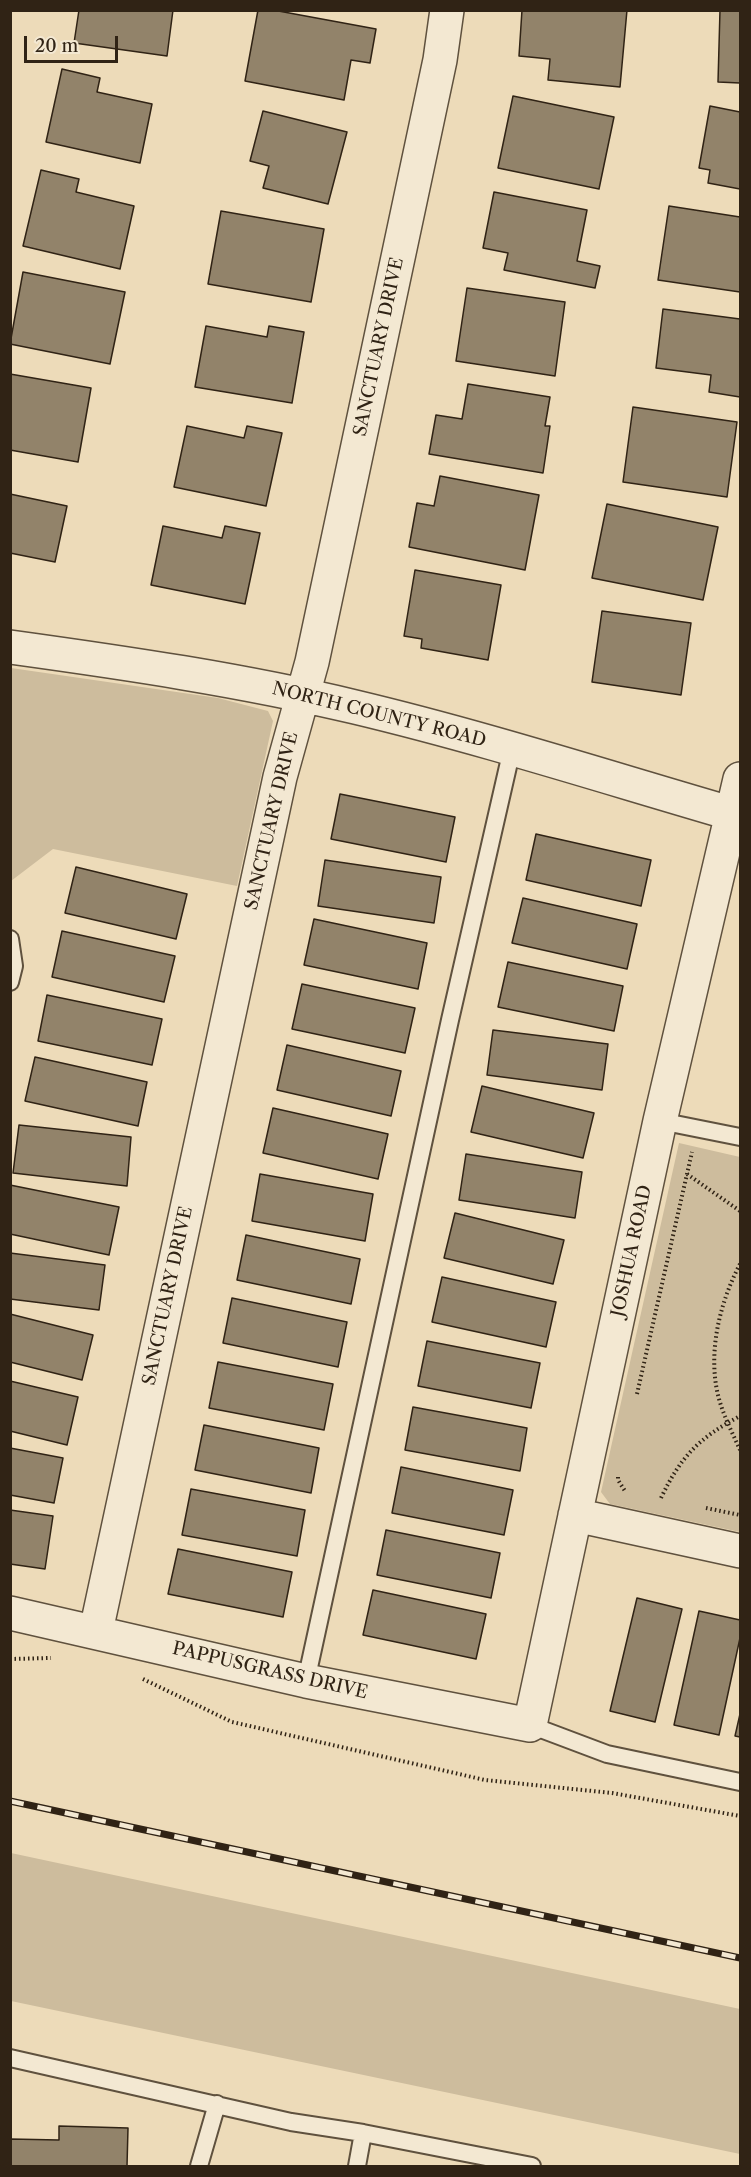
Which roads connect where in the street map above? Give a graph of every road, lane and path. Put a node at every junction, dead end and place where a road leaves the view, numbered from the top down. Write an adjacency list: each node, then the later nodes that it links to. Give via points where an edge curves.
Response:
1 (447, 10): 3 (street, SANCTUARY DRIVE, via 440,60)
2 (10, 647): 3 (street, NORTH COUNTY ROAD, via 158,668)
3 (302, 695): 4 (street, NORTH COUNTY ROAD); 29 (street, SANCTUARY DRIVE, via 280,777)
4 (512, 749): 6 (street, NORTH COUNTY ROAD); 33 (lane)
5 (741, 778): 6 (street, JOSHUA ROAD)
6 (737, 815): 9 (street, JOSHUA ROAD)
7 (10, 939): 8 (lane, via 14,966)
8 (10, 982)
9 (660, 1121): 10 (lane); 25 (street, JOSHUA ROAD)
10 (697, 1128): 11 (lane); 12 (path)
11 (741, 1137)
12 (687, 1174): 13 (path); 15 (path)
13 (741, 1211)
14 (741, 1264): 17 (path, via 728,1287 714,1357 719,1400)
15 (636, 1401)
16 (741, 1416): 17 (path)
17 (728, 1423): 18 (path); 22 (path, via 701,1440 685,1457)
18 (741, 1450)
19 (620, 1469): 20 (path, via 618,1480 624,1491)
20 (633, 1493)
21 (652, 1496): 22 (path)
22 (661, 1498): 23 (path)
23 (672, 1501)
24 (695, 1505): 26 (path)
25 (575, 1515): 27 (street); 34 (street, JOSHUA ROAD)
26 (741, 1515)
27 (741, 1551)
28 (10, 1613): 29 (street, PAPPUSGRASS DRIVE)
29 (96, 1631): 33 (street, PAPPUSGRASS DRIVE)
30 (10, 1659): 31 (path)
31 (60, 1660)
32 (134, 1674): 36 (path, via 232,1722 485,1780 612,1793)
33 (306, 1681): 34 (street, PAPPUSGRASS DRIVE)
34 (530, 1725): 35 (lane, via 607,1754)
35 (741, 1782)
36 (741, 1816)
37 (10, 2058): 38 (lane)
38 (217, 2104): 39 (lane, via 291,2122); 40 (lane)
39 (363, 2133): 41 (lane); 42 (lane)
40 (199, 2166)
41 (357, 2166)
42 (532, 2166)

